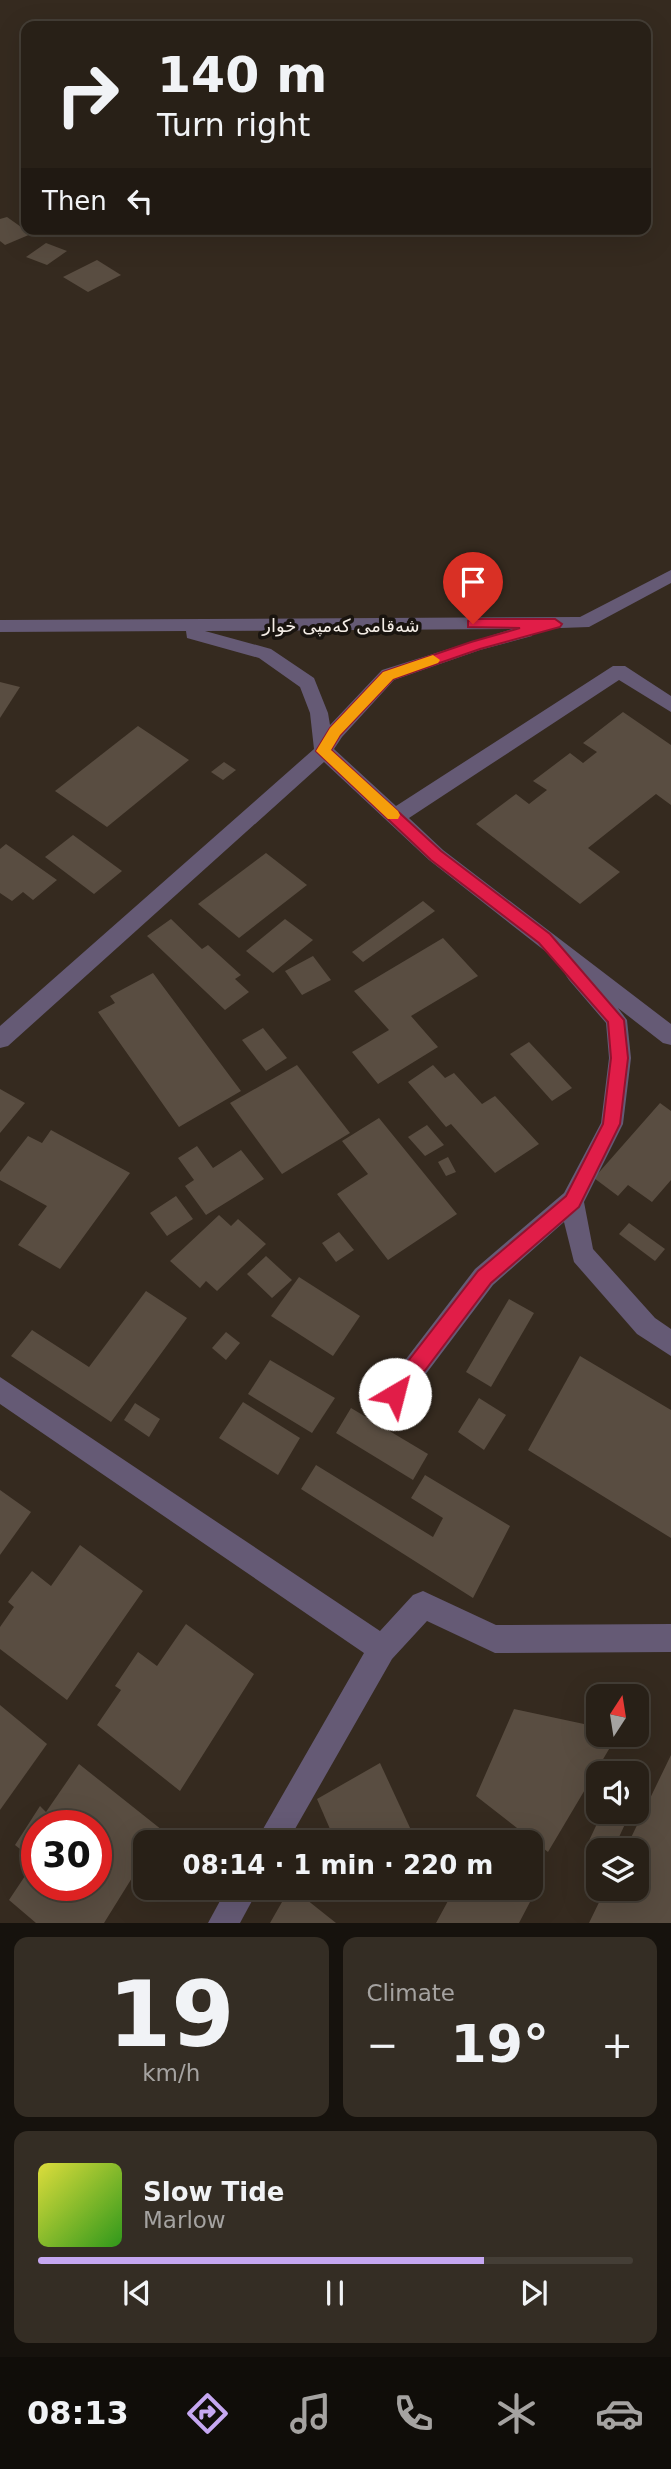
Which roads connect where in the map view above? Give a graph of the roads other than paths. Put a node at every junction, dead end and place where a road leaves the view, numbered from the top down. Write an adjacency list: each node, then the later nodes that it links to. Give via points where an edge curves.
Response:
1 (671, 576): 2 (street, شەقامی کەمپی خوار, via 583,623)
2 (555, 624): 3 (street, شەقامی کەمپی خوار); 6 (street, via 388,675 335,732)
3 (146, 625): 4 (street, شەقامی کەمپی خوار); 6 (street, via 265,653 307,682 319,713)
4 (0, 626)
5 (671, 705): 7 (street, via 619,671)
6 (324, 751): 7 (street); 10 (street)
7 (395, 817): 8 (street, via 436,855)
8 (544, 938): 9 (street); 11 (street, via 616,1020 620,1058 612,1124)
9 (671, 1036)
10 (0, 1038)
11 (572, 1201): 12 (street, via 582,1254 646,1326); 14 (street, via 484,1277)
12 (671, 1344)
13 (0, 1389): 16 (street)
14 (395, 1394)
15 (671, 1637): 16 (street, via 495,1639 423,1605)
16 (382, 1649): 17 (street)
17 (278, 1830)
18 (237, 1900): 19 (street)
19 (223, 1923)

